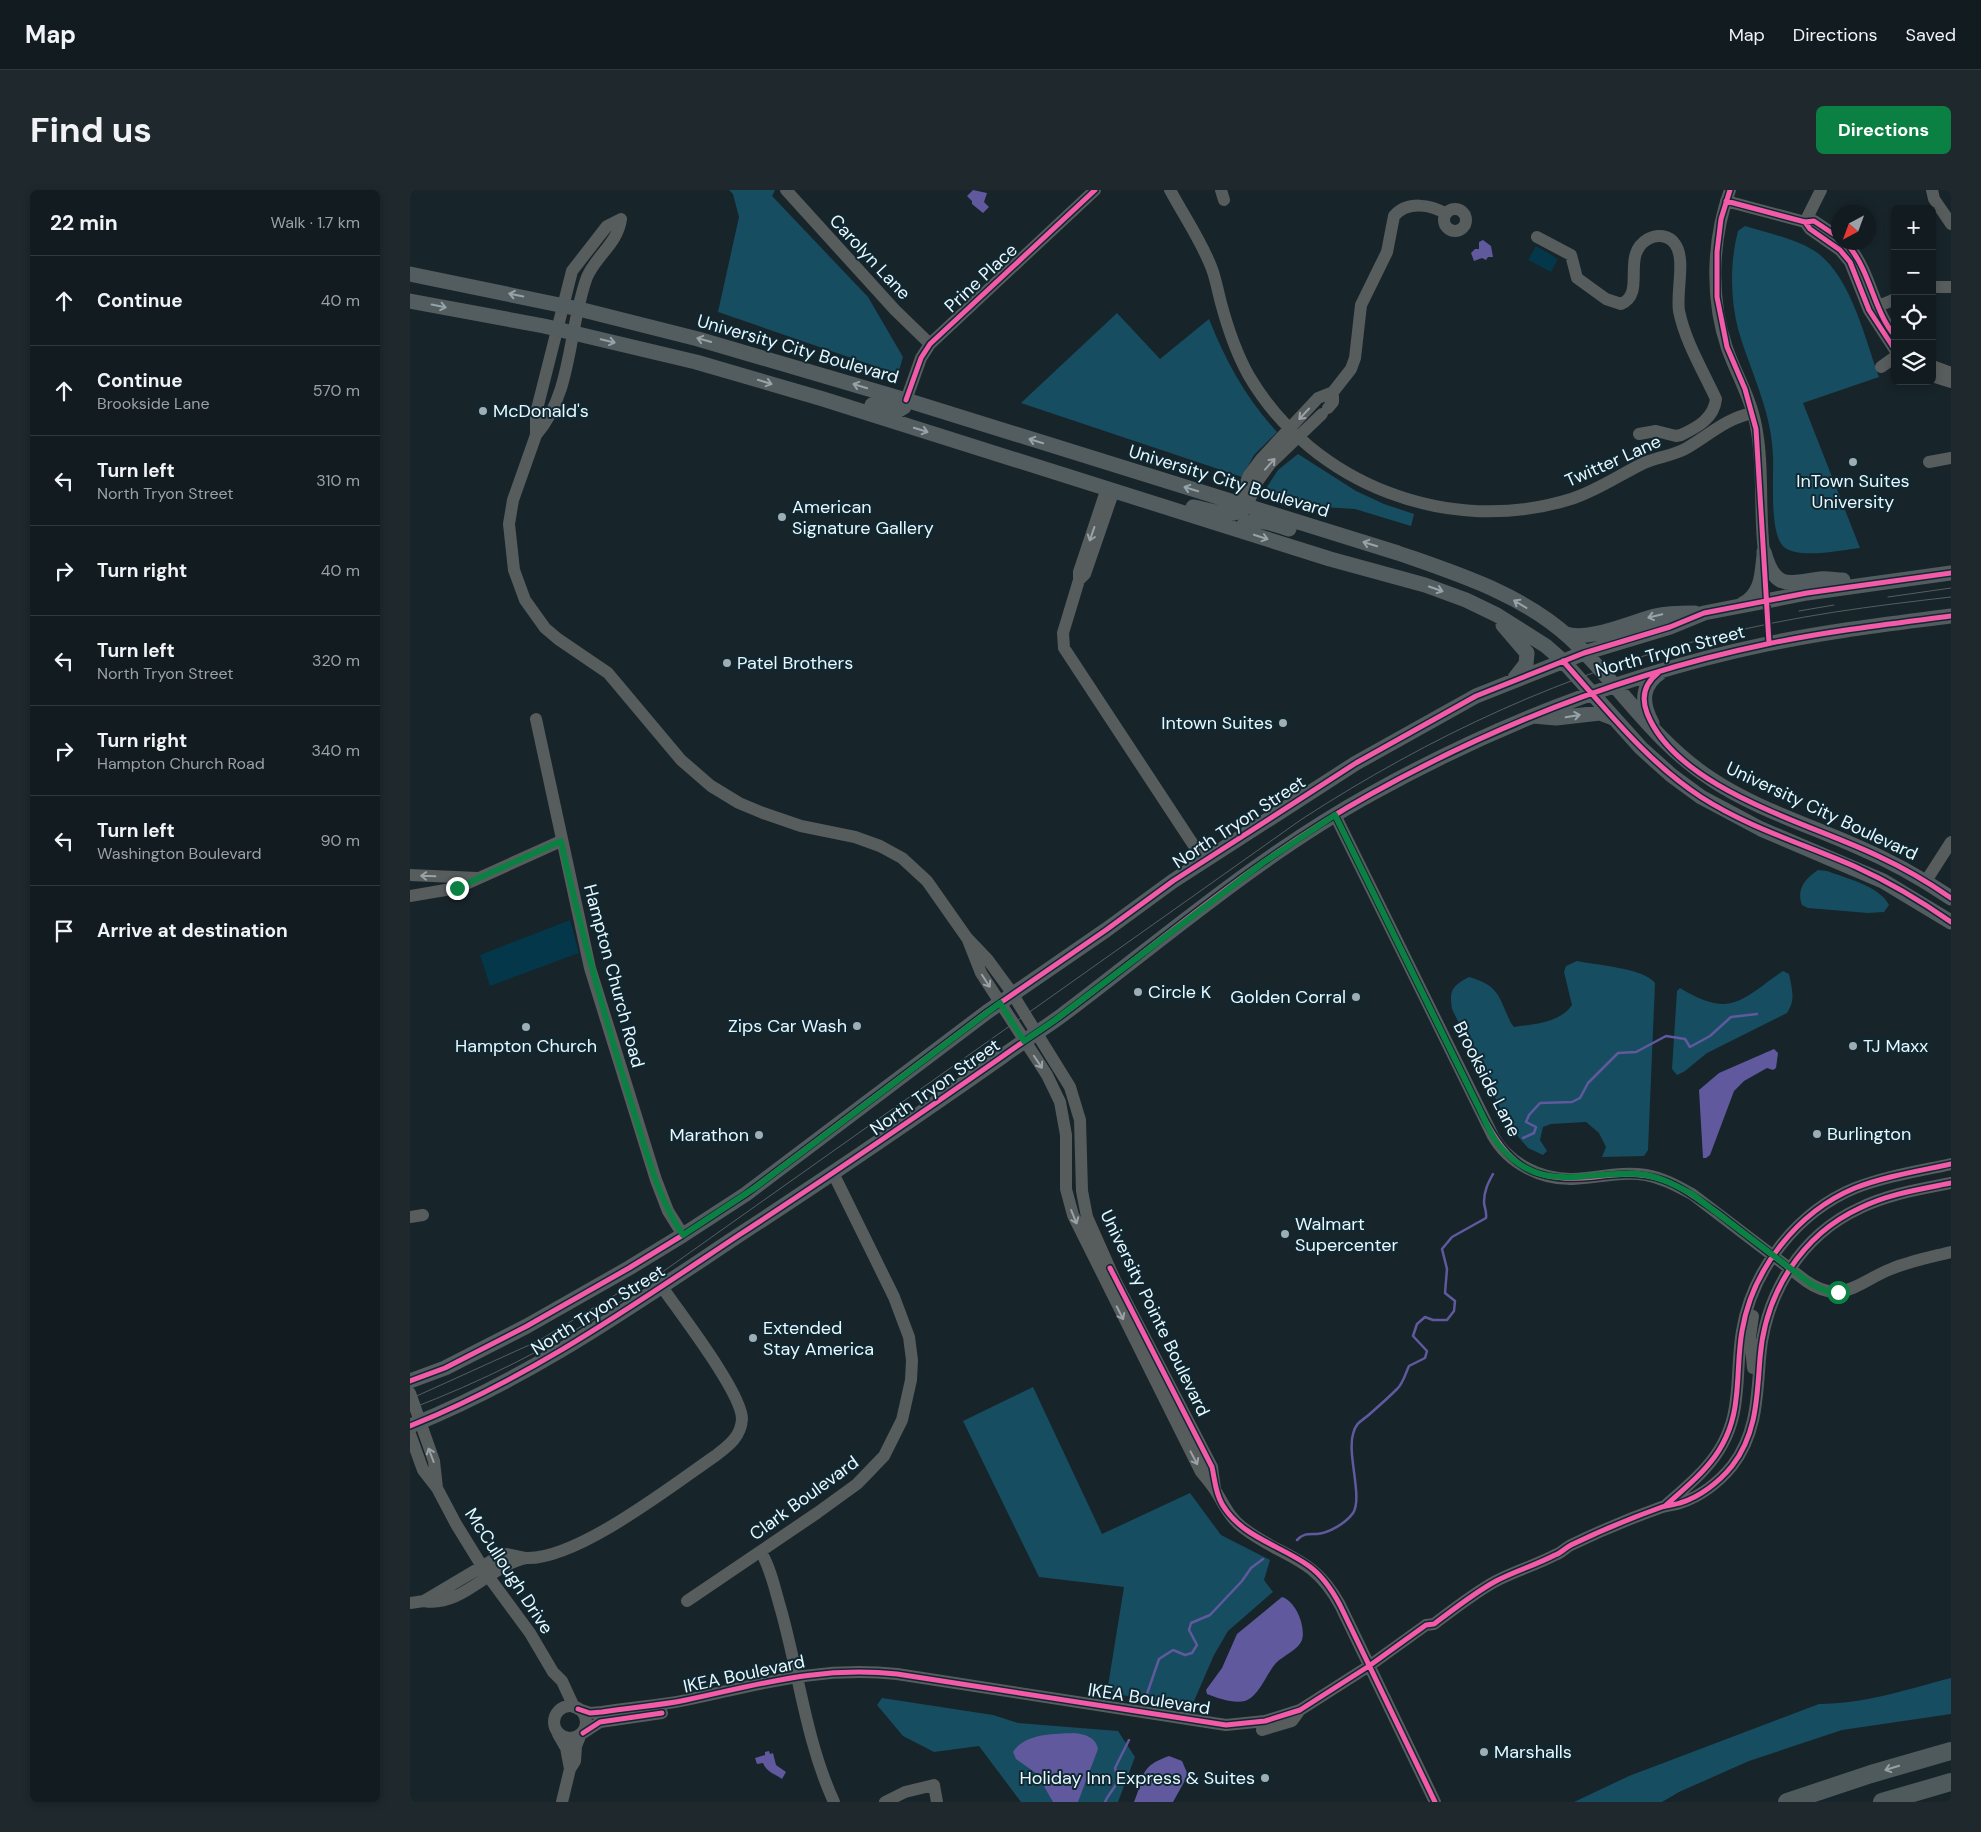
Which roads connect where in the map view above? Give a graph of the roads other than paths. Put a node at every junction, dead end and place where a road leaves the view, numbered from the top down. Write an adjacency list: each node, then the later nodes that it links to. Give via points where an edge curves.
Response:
1 (786, 190): 25 (street, Carolyn Lane)
2 (1095, 190): 25 (street, Prine Place)
3 (1170, 190): 36 (street, Twitter Lane, via 1212,270 1231,338 1249,375)
4 (1821, 190): 8 (street)
5 (1932, 190): 9 (street, via 1934,200)
6 (1728, 196): 8 (street); 35 (street, via 1716,252 1717,297 1727,347)
7 (1446, 214): 32 (street, via 1428,205 1406,208 1394,216 1387,252 1361,305 1355,358 1351,369)
8 (1805, 222): 10 (street, via 1814,221); 20 (street, via 1850,262)
9 (1951, 224)
10 (1831, 232)
11 (1537, 237): 37 (street, via 1571,255 1577,278 1606,299 1621,304 1632,294 1634,256 1639,246 1654,236 1670,238 1676,244 1680,258 1679,311 1716,398 1715,407 1707,420 1680,435 1656,431)
12 (1851, 250): 20 (street, via 1862,266)
13 (410, 274): 18 (main road, University City Boulevard, one-way to 13)
14 (1936, 287): 15 (street)
15 (1951, 287)
16 (410, 301): 21 (main road, University City Boulevard, one-way to 21)
17 (1891, 301): 20 (street)
18 (564, 305): 19 (main road, University City Boulevard); 19 (street, via 575,267 607,226 621,219 617,234 589,274); 21 (street)
19 (579, 308): 23 (street); 34 (main road, University City Boulevard, one-way to 19)
20 (1874, 308): 22 (street); 24 (street)
21 (558, 330): 23 (main road, University City Boulevard); 38 (street, via 536,413)
22 (1891, 331)
23 (573, 333): 33 (main road, University City Boulevard, one-way to 33, via 696,362); 38 (street, via 551,413)
24 (1891, 342)
25 (930, 344): 34 (street, Prine Place, via 921,358)
26 (1891, 360): 27 (street)
27 (1881, 367)
28 (1936, 367): 29 (street)
29 (1951, 373)
30 (1936, 377): 31 (street)
31 (1951, 382)
32 (1333, 392): 36 (street, one-way to 36, via 1318,398); 36 (street, via 1333,402 1325,411)
33 (823, 400): 34 (main road, via 897,411 904,407); 41 (main road, University City Boulevard, one-way to 41)
34 (906, 400): 43 (main road, University City Boulevard, one-way to 34)
35 (1753, 413): 36 (street, Twitter Lane, via 1736,416 1680,451 1642,464 1592,491 1548,505 1504,512 1446,508 1393,495 1339,469); 46 (street)
36 (1294, 433): 43 (street)
37 (1639, 434)
38 (536, 435): 74 (street, via 512,505 510,537 512,564 518,584 545,628 608,673 675,754 710,786 763,814 855,837 893,852 927,881)
39 (1951, 458): 40 (street)
40 (1929, 462)
41 (1111, 489): 42 (main road, University City Boulevard); 67 (street, via 1079,572 1062,637 1064,648)
42 (1141, 500): 43 (main road, via 1232,515 1240,514); 44 (main road, University City Boulevard)
43 (1242, 505): 45 (main road, University City Boulevard)
44 (1239, 530): 45 (main road, via 1244,523 1251,521 1318,536); 50 (main road, University City Boulevard, one-way to 50, via 1425,585)
45 (1342, 535): 53 (main road, University City Boulevard, one-way to 45, via 1519,603 1479,582)
46 (1764, 552): 48 (main road, via 1774,575 1790,584 1821,579); 49 (main road, via 1758,590)
47 (1951, 572): 48 (main road, North Tryon Street)
48 (1875, 582): 49 (main road, North Tryon Street)
49 (1742, 604): 51 (main road, North Tryon Street)
50 (1478, 605): 55 (main road, University City Boulevard, via 1527,633); 57 (main road, via 1526,649 1526,664)
51 (1704, 613): 53 (main road, one-way to 53, via 1662,615 1586,635 1569,635); 54 (main road, North Tryon Street, via 1670,627)
52 (1951, 616): 56 (main road, North Tryon Street, via 1829,632)
53 (1560, 631): 54 (main road, University City Boulevard)
54 (1584, 653): 55 (main road, North Tryon Street); 58 (main road, University City Boulevard)
55 (1563, 661): 57 (main road, North Tryon Street); 59 (main road, University City Boulevard)
56 (1662, 671): 58 (main road, North Tryon Street); 63 (main road, via 1649,682 1644,700 1648,716)
57 (1512, 680): 67 (main road, North Tryon Street, via 1403,736)
58 (1613, 686): 59 (main road, North Tryon Street); 63 (main road, University City Boulevard)
59 (1591, 692): 60 (main road, University City Boulevard); 62 (main road, North Tryon Street)
60 (1614, 718): 62 (main road, one-way to 60, via 1600,713); 73 (main road, University City Boulevard, via 1656,762 1707,800 1761,829 1876,877)
61 (536, 719): 65 (street, Hampton Church Road)
62 (1526, 719): 64 (main road, North Tryon Street, via 1415,771)
63 (1661, 740): 70 (main road, University City Boulevard, via 1724,788 1878,856)
64 (1335, 815): 77 (main road, North Tryon Street, via 1264,862); 85 (street, Brookside Lane, via 1489,1128 1503,1150 1527,1168 1550,1176 1573,1179 1630,1174 1663,1180 1692,1194)
65 (561, 841): 69 (street); 83 (street, Hampton Church Road, via 590,968 607,1026 656,1180 668,1212)
66 (1951, 842): 70 (street)
67 (1204, 861): 75 (main road, North Tryon Street)
68 (410, 875): 69 (street, one-way to 68)
69 (480, 878): 71 (street, via 450,891)
70 (1926, 881): 72 (main road, University City Boulevard)
71 (410, 896)
72 (1951, 898)
73 (1951, 922)
74 (967, 938): 75 (street, University Pointe Boulevard); 76 (street, University Pointe Boulevard, one-way to 76, via 975,963)
75 (1013, 994): 76 (main road, North Tryon Street); 77 (street, University Pointe Boulevard, via 1023,1012)
76 (1000, 1003): 77 (street, University Pointe Boulevard, via 1012,1021); 83 (main road, North Tryon Street, via 746,1194)
77 (1030, 1037): 79 (main road, North Tryon Street); 99 (street, University Pointe Boulevard, via 1063,1111 1065,1177 1073,1215 1201,1472 1240,1525 1309,1565 1326,1582)
78 (1951, 1164): 85 (street, IKEA Boulevard, via 1885,1179 1843,1194 1796,1229)
79 (833, 1173): 87 (main road, North Tryon Street); 95 (street, Clark Boulevard, via 904,1321 912,1360 909,1398 894,1439 872,1470 844,1494)
80 (1951, 1177): 82 (street)
81 (1951, 1183): 82 (street, IKEA Boulevard)
82 (1933, 1187): 86 (street, IKEA Boulevard, via 1883,1199 1845,1216 1814,1239)
83 (683, 1235): 88 (main road, North Tryon Street, via 518,1330 445,1368)
84 (1951, 1252): 86 (street, Brookside Lane, via 1897,1267 1851,1290 1838,1292 1820,1289)
85 (1773, 1256): 86 (street, Brookside Lane); 89 (street, via 1775,1264 1752,1322 1752,1357); 92 (street, IKEA Boulevard, via 1755,1287 1744,1320 1736,1402)
86 (1790, 1269): 89 (street, IKEA Boulevard, via 1776,1292 1766,1320)
87 (662, 1287): 91 (main road, North Tryon Street, via 601,1328 521,1374); 96 (street, via 735,1395 742,1419 738,1434 720,1452 610,1527 554,1553)
88 (410, 1381)
89 (1757, 1391): 93 (street, IKEA Boulevard, via 1753,1426)
90 (412, 1398): 91 (street, McCullough Drive)
91 (413, 1428): 96 (street, McCullough Drive, via 434,1461 438,1488 456,1524)
92 (1728, 1436): 93 (street, via 1728,1448); 94 (street, IKEA Boulevard, via 1701,1475)
93 (1736, 1460): 94 (street, IKEA Boulevard, via 1707,1489 1686,1501)
94 (1664, 1506): 99 (street, IKEA Boulevard, via 1491,1574)
95 (761, 1552): 97 (street, Clark Boulevard); 101 (street, via 767,1563)
96 (485, 1571): 98 (street, via 424,1601); 100 (street, McCullough Drive, via 530,1633)
97 (687, 1601)
98 (410, 1603)
99 (1369, 1666): 101 (street, IKEA Boulevard, via 1300,1710 1265,1721 1226,1724 887,1681); 113 (street, University Pointe Boulevard)
100 (553, 1672): 102 (street, McCullough Drive, via 562,1681); 103 (street, McCullough Drive, via 558,1698)
101 (799, 1679): 102 (street, IKEA Boulevard, via 596,1713); 105 (street, IKEA Boulevard, via 690,1708 600,1722); 110 (street, via 806,1718)
102 (576, 1708): 103 (street, via 565,1706); 105 (street, McCullough Drive, via 585,1718)
103 (555, 1715): 104 (street, McCullough Drive)
104 (557, 1733): 105 (street, via 568,1738); 107 (street, McCullough Drive, via 566,1748)
105 (582, 1733): 107 (street, McCullough Drive)
106 (1947, 1751): 114 (highway, one-way to 114)
107 (570, 1769): 109 (street, McCullough Drive)
108 (1951, 1782): 115 (highway)
109 (562, 1802)
110 (834, 1802)
111 (885, 1802): 112 (street, via 905,1792 934,1785)
112 (937, 1802)
113 (1435, 1802)
114 (1787, 1802)
115 (1882, 1802)

